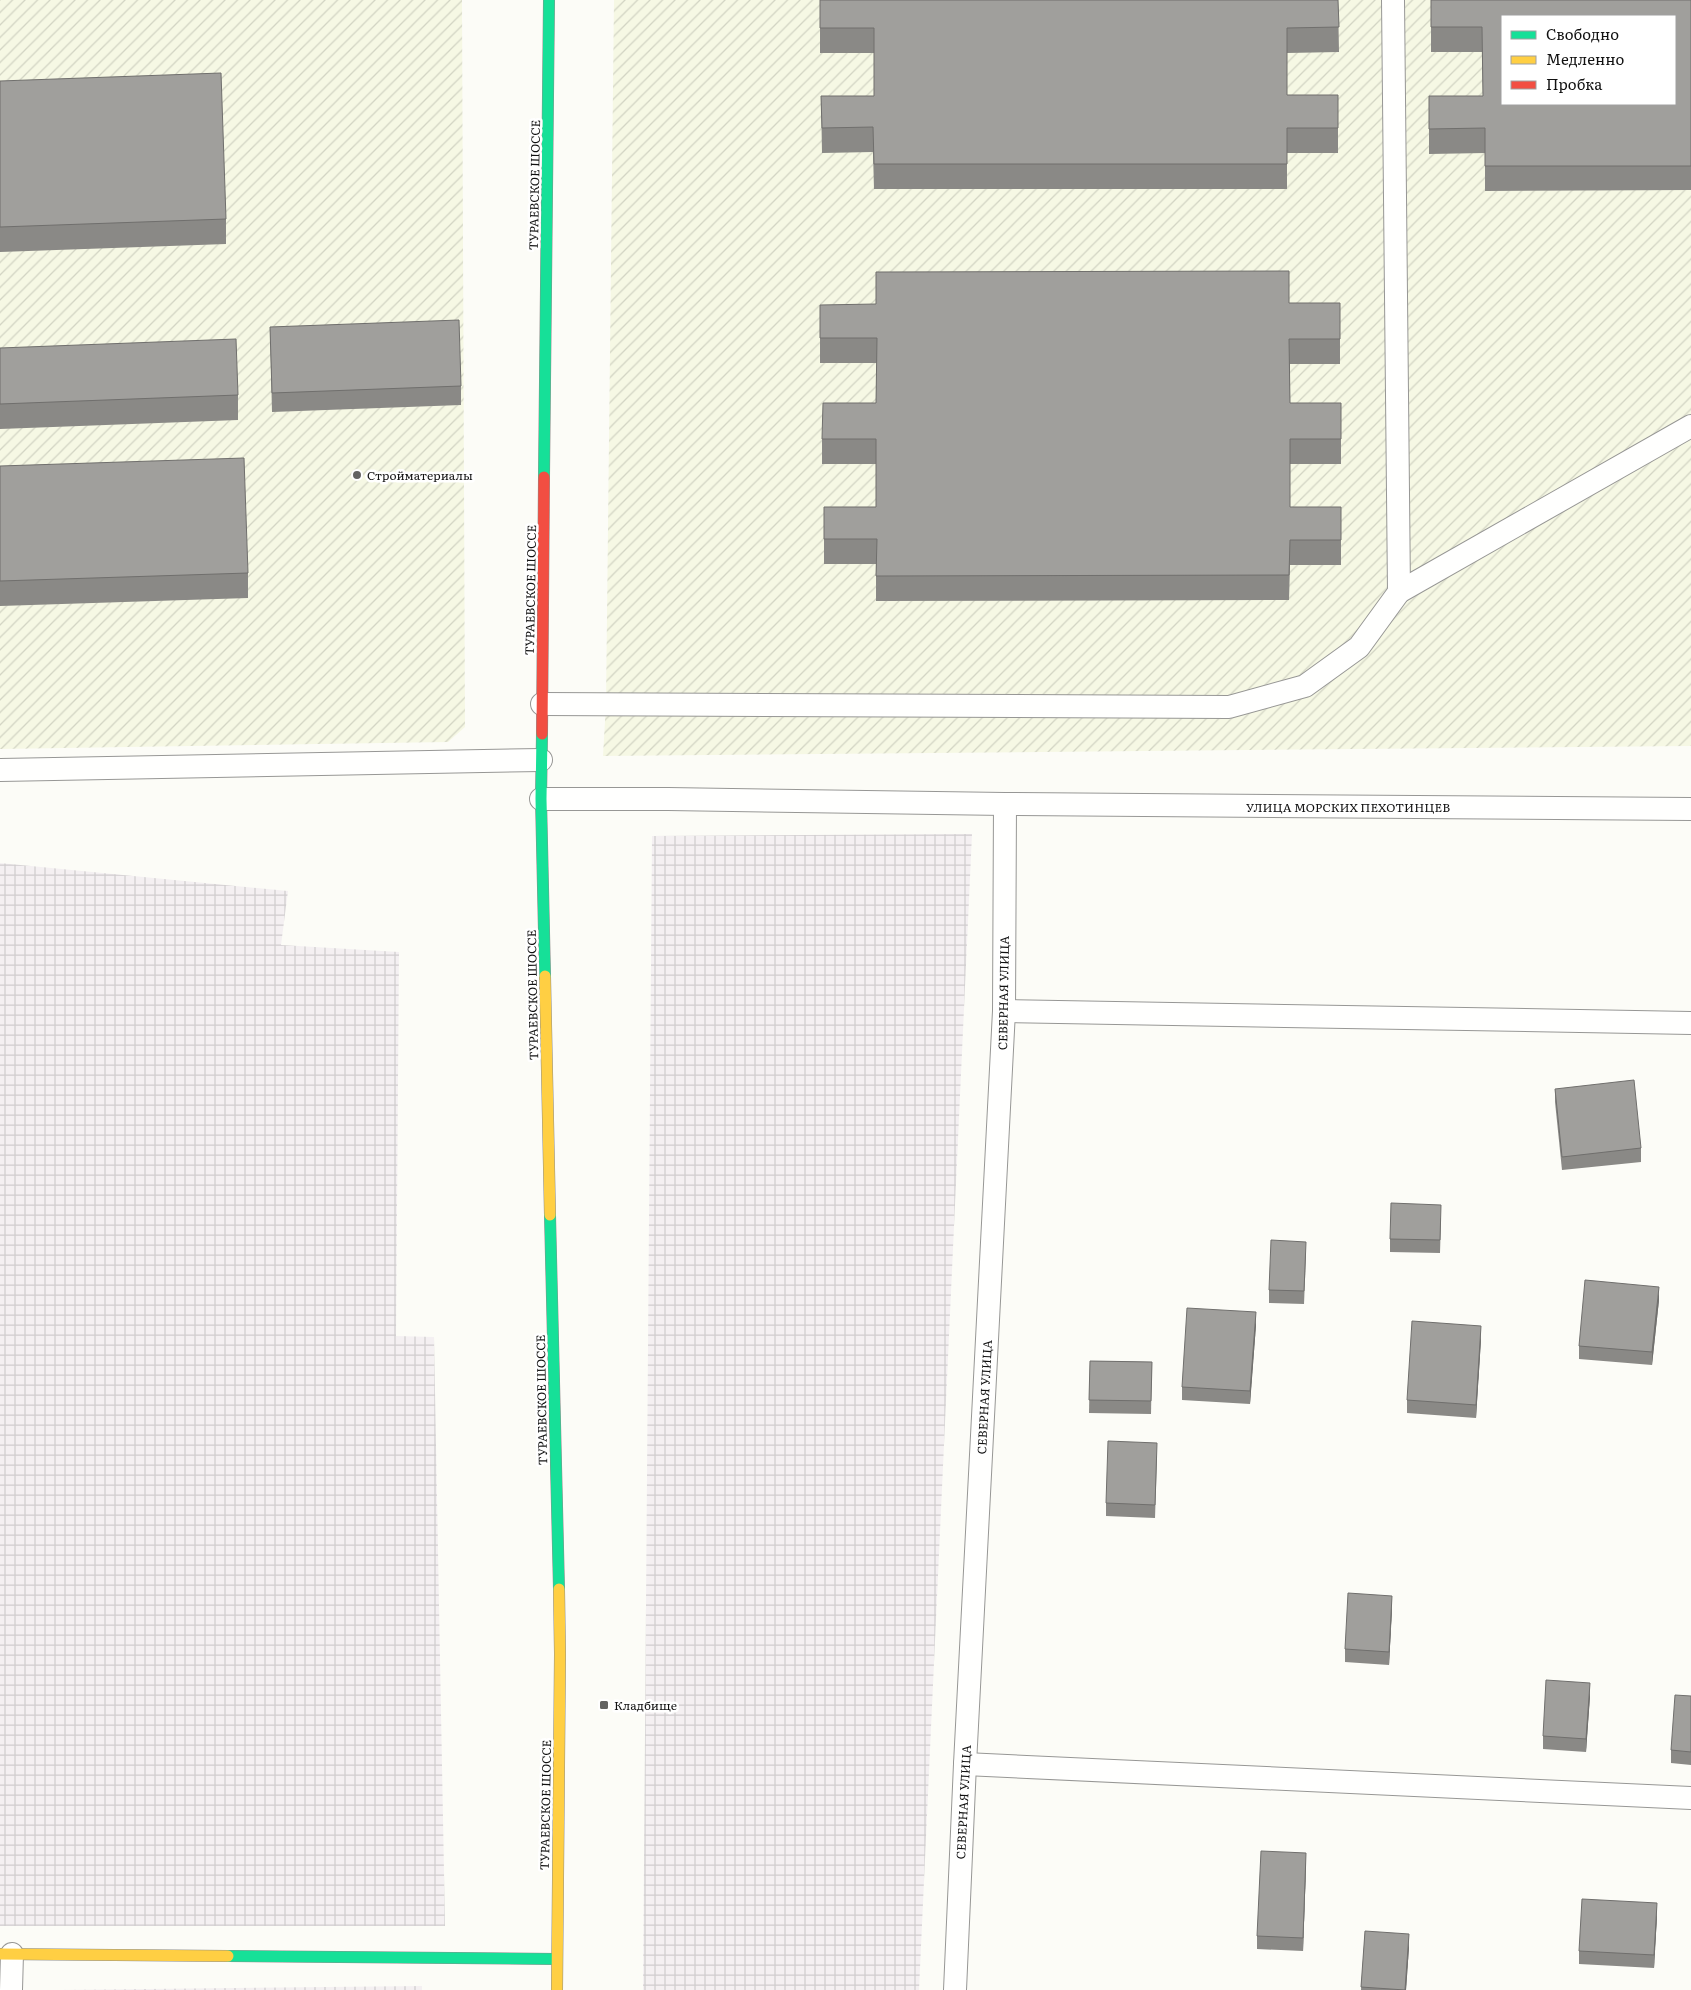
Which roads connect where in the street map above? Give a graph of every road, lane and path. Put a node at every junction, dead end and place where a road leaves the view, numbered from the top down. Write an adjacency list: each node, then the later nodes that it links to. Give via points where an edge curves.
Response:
1 (549, 0): 5 (main road, ТУРАЕВСКОЕ ШОССЕ)
2 (1393, 0): 4 (lane)
3 (1691, 426): 4 (lane)
4 (1399, 592): 5 (lane, via 1359,647 1305,686 1230,707)
5 (542, 704): 6 (main road, ТУРАЕВСКОЕ ШОССЕ)
6 (541, 760): 7 (lane); 8 (main road, ТУРАЕВСКОЕ ШОССЕ)
7 (0, 770)
8 (541, 799): 9 (lane, УЛИЦА МОРСКИХ ПЕХОТИНЦЕВ); 16 (main road, ТУРАЕВСКОЕ ШОССЕ, via 560,1644)
9 (1005, 804): 10 (lane, УЛИЦА МОРСКИХ ПЕХОТИНЦЕВ); 11 (lane, СЕВЕРНАЯ УЛИЦА)
10 (1691, 809)
11 (1004, 1011): 12 (lane); 13 (lane, СЕВЕРНАЯ УЛИЦА)
12 (1691, 1022)
13 (964, 1764): 14 (lane); 19 (lane, СЕВЕРНАЯ УЛИЦА)
14 (1691, 1798)
15 (6, 1954): 16 (main road); 17 (lane)
16 (557, 1959): 18 (main road, ТУРАЕВСКОЕ ШОССЕ)
17 (11, 1990)
18 (556, 1990)
19 (955, 1990)

